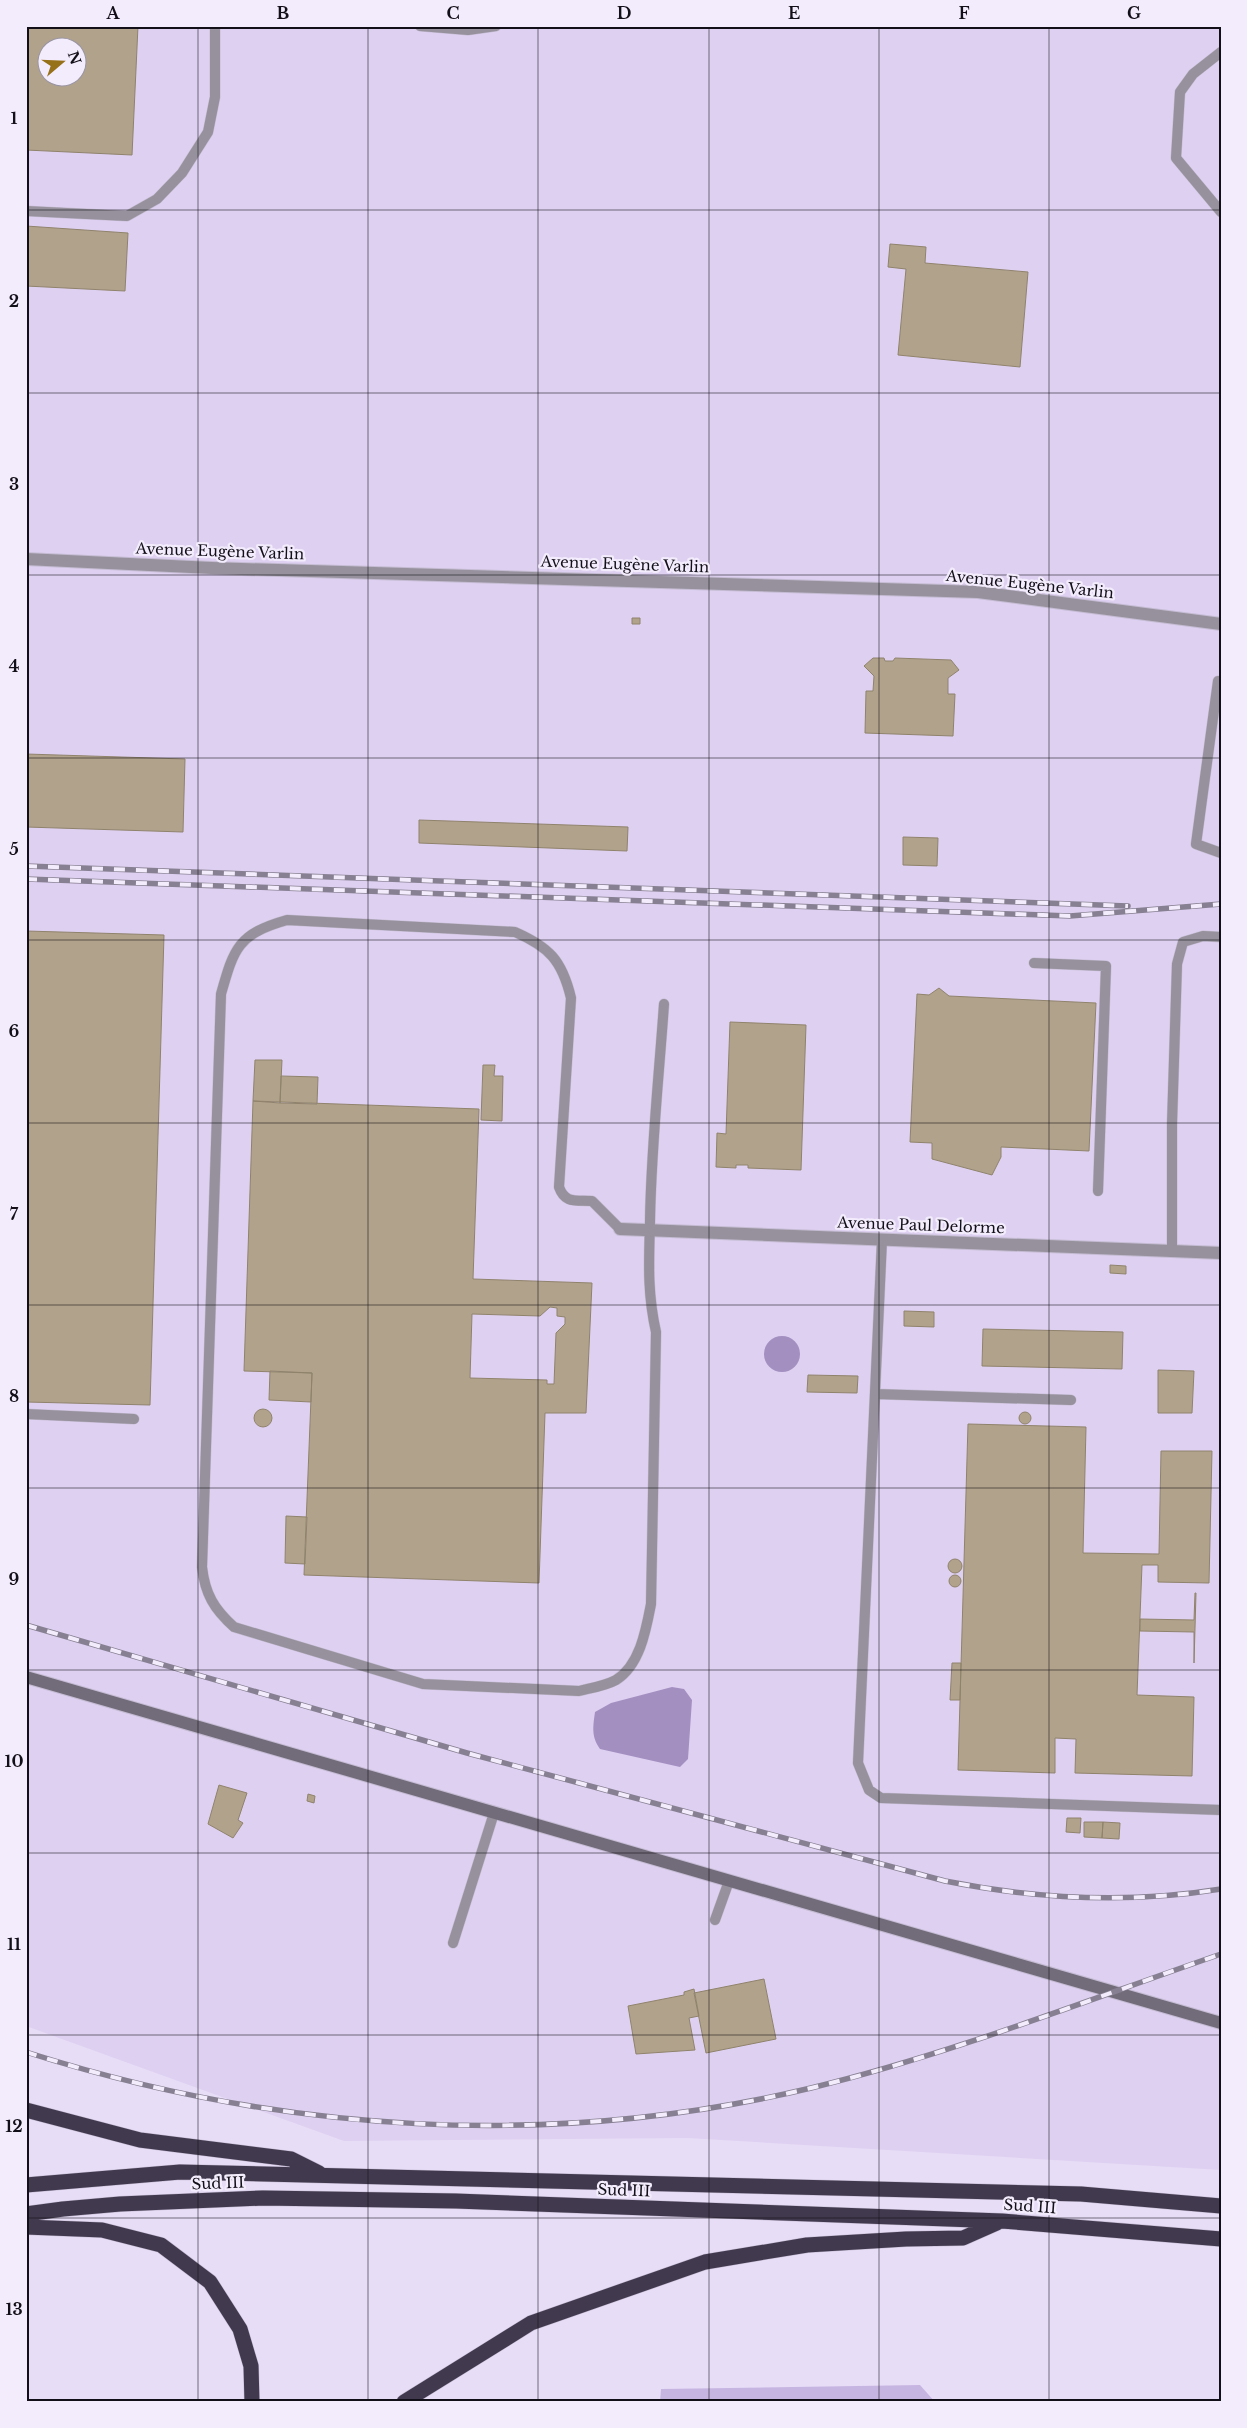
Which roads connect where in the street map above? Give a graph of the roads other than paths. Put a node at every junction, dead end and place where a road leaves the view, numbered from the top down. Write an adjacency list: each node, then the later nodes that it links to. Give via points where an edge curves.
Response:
1 (215, 26): 5 (lane, via 215,97 208,132 182,173 157,199 127,216)
2 (420, 26): 3 (lane, via 468,30)
3 (496, 26)
4 (1221, 52): 6 (lane, via 1194,74 1180,92 1176,158)
5 (26, 211)
6 (1221, 212)
7 (26, 559): 8 (street, Avenue Eugène Varlin, via 212,568 978,592)
8 (1221, 624)
9 (1221, 682): 10 (lane, via 1218,682 1196,844)
10 (1221, 853)
11 (1221, 937): 18 (lane, via 1202,936 1183,942 1177,964)
12 (1034, 963): 14 (lane, via 1106,966)
13 (664, 1004): 16 (lane, via 650,1186)
14 (1098, 1191)
15 (620, 1229): 16 (street, Avenue Paul Delorme); 16 (lane, via 592,1201 566,1199 559,1187 571,998 561,969 539,943 515,932 287,920 266,926 249,936 232,955 220,994 202,1567 210,1601 219,1614 234,1627 423,1684 579,1691 603,1685 625,1673 636,1657 646,1631 651,1604 656,1332 649,1300)
16 (650, 1230): 17 (street, Avenue Paul Delorme)
17 (882, 1240): 18 (street, Avenue Paul Delorme); 20 (lane)
18 (1172, 1252): 19 (street, Avenue Paul Delorme)
19 (1221, 1253)
20 (875, 1394): 21 (lane); 25 (lane, via 858,1763 869,1790 881,1798)
21 (1071, 1400)
22 (26, 1414): 23 (lane)
23 (134, 1419)
24 (26, 1676): 26 (street)
25 (1221, 1810)
26 (494, 1813): 27 (street); 29 (lane)
27 (729, 1881): 28 (lane); 30 (street)
28 (714, 1920)
29 (453, 1943)
30 (1221, 2023)
31 (26, 2110): 32 (highway, via 140,2140 291,2159)
32 (325, 2176): 33 (highway, Sud III, via 180,2172); 34 (highway, Sud III, via 1081,2194)
33 (26, 2185)
34 (1221, 2206)
35 (26, 2214): 36 (highway, Sud III, via 120,2204 263,2198 456,2201)
36 (1002, 2221): 38 (highway, Sud III); 40 (highway, via 963,2238 807,2245 705,2262 531,2323)
37 (26, 2227): 39 (highway, via 102,2230 161,2245 210,2282 240,2329 251,2366)
38 (1221, 2240)
39 (252, 2402)
40 (404, 2402)

